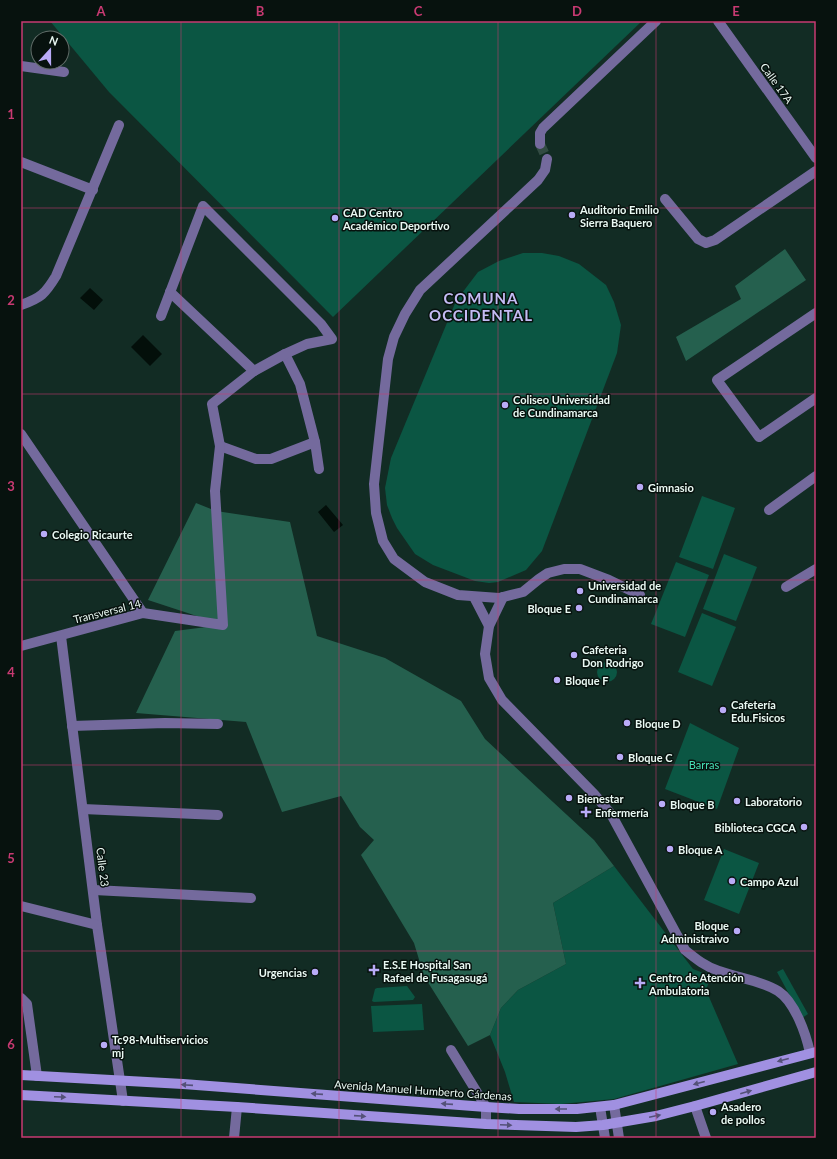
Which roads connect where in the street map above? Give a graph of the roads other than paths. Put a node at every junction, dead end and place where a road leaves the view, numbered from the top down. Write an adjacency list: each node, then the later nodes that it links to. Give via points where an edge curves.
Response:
1 (656, 21): 6 (street, via 543,128)
2 (718, 21): 7 (street, Calle 17A)
3 (21, 66): 4 (street)
4 (64, 72)
5 (119, 125): 11 (street)
6 (540, 144)
7 (816, 158)
8 (547, 159): 29 (street, via 545,170 538,180 420,290 394,337 388,359 374,484 376,512 383,541 394,559 425,582 458,596)
9 (21, 162): 11 (street)
10 (816, 172): 12 (street, via 715,240 706,243 698,239)
11 (93, 190): 14 (street, via 47,291 38,299)
12 (665, 199)
13 (170, 292): 16 (street); 17 (street, via 203,206 321,324 332,339 307,344); 18 (street)
14 (21, 305)
15 (816, 313): 19 (street, via 717,380 760,437)
16 (161, 316)
17 (285, 354): 18 (street); 21 (street, via 300,384)
18 (254, 371): 22 (street, via 212,404)
19 (816, 398)
20 (21, 434): 31 (street)
21 (315, 442): 22 (street, via 271,459 256,459); 23 (street)
22 (220, 446): 31 (street, Transversal 14, via 215,492 223,624)
23 (319, 469)
24 (816, 476): 25 (street)
25 (769, 510)
26 (816, 569): 27 (street)
27 (786, 587)
28 (640, 595): 30 (street, via 580,569 564,569 548,573 523,592)
29 (474, 597): 30 (street); 32 (street)
30 (503, 597): 32 (street)
31 (143, 613): 33 (street, Transversal 14)
32 (489, 626): 45 (street, via 485,654 489,678 502,700 611,814 685,950 718,971 753,980 778,991 792,1004)
33 (61, 636): 34 (street, Transversal 14); 36 (street, Calle 23)
34 (21, 646)
35 (218, 724): 36 (street)
36 (72, 726): 37 (street, Calle 23)
37 (83, 809): 38 (street); 39 (street, Calle 23)
38 (218, 815)
39 (94, 890): 40 (street); 42 (street, Calle 23)
40 (251, 898)
41 (21, 906): 42 (street)
42 (97, 925): 49 (street, Calle 23)
43 (21, 998): 48 (street, via 27,1004)
44 (451, 1050): 55 (street)
45 (813, 1052): 52 (main road, Avenida Manuel Humberto Cárdenas, one-way to 52)
46 (816, 1072): 53 (main road, one-way to 46)
47 (21, 1075): 48 (main road, Avenida Manuel Humberto Cárdenas)
48 (37, 1076): 49 (main road, Avenida Manuel Humberto Cárdenas)
49 (121, 1081): 51 (street, Calle 23); 55 (main road, Avenida Manuel Humberto Cárdenas, one-way to 49)
50 (21, 1095): 51 (main road, one-way to 51)
51 (123, 1101): 54 (main road)
52 (614, 1105): 56 (main road, Avenida Manuel Humberto Cárdenas); 57 (street)
53 (695, 1106): 57 (main road, one-way to 53); 63 (street)
54 (237, 1107): 58 (main road, one-way to 58); 60 (street)
55 (486, 1107): 56 (main road, Avenida Manuel Humberto Cárdenas, one-way to 55); 58 (street)
56 (600, 1107): 59 (street)
57 (617, 1123): 59 (main road); 62 (street)
58 (486, 1124): 59 (main road, one-way to 59, via 576,1127)
59 (603, 1125): 61 (street)
60 (234, 1138)
61 (605, 1138)
62 (619, 1138)
63 (706, 1138)

